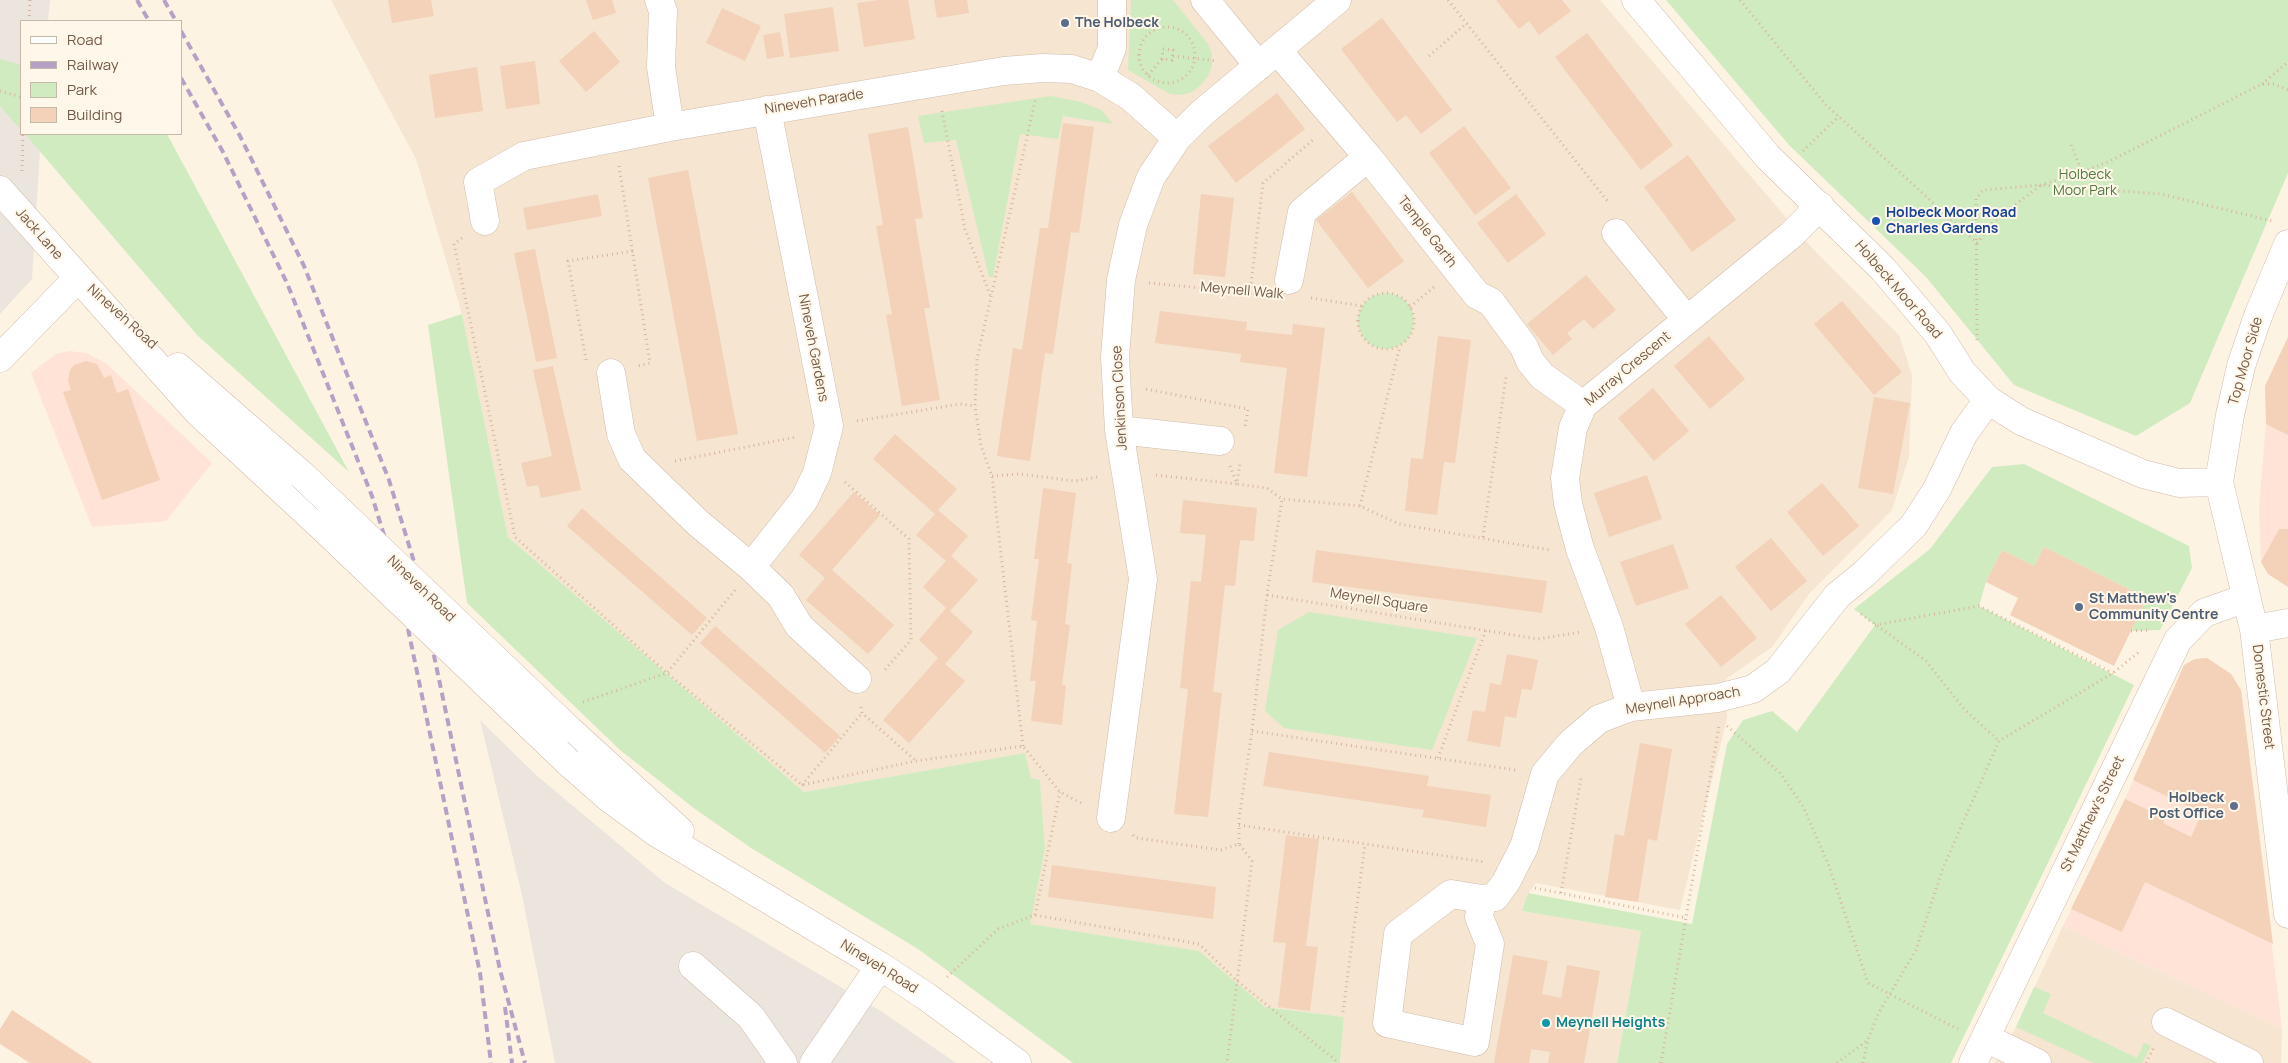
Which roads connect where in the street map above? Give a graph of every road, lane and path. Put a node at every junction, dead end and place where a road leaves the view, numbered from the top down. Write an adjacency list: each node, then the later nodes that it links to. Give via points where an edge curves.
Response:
1 (30, 0): 9 (path)
2 (659, 0): 25 (street, via 663,11 661,67)
3 (1112, 0): 17 (street, via 1112,48)
4 (1205, 0): 13 (street, Temple Garth)
5 (1337, 0): 13 (street, Jenkinson Close)
6 (1448, 0): 10 (path)
7 (1636, 0): 30 (street, Holbeck Moor Road)
8 (1740, 0): 24 (path, via 1825,104)
9 (29, 20)
10 (1467, 23): 12 (path); 34 (path)
11 (1172, 56): 11 (path, via 1172,60 1162,59 1163,49 1173,50)
12 (1429, 56)
13 (1268, 58): 26 (street, Jenkinson Close); 29 (street, Temple Garth)
14 (2288, 62): 19 (path)
15 (1043, 68): 17 (street, Nineveh Parade, via 1072,70); 18 (street, Nineveh Parade); 44 (path)
16 (1191, 71): 16 (path, via 1175,82 1156,81 1148,76 1139,60 1141,43 1153,30 1171,26 1179,29 1193,43 1195,58)
17 (1100, 78): 26 (street, Nineveh Parade, via 1131,98)
18 (936, 82): 23 (street, Nineveh Parade); 44 (path, via 965,229)
19 (2262, 84): 20 (path, via 2274,84); 31 (path)
20 (2288, 90)
21 (0, 91): 22 (path)
22 (20, 97)
23 (767, 110): 25 (street, Nineveh Parade); 56 (street, Nineveh Gardens, via 829,426)
24 (1839, 116): 30 (path); 39 (path)
25 (670, 127): 27 (street, Nineveh Parade)
26 (1177, 138): 42 (street, Jenkinson Close, via 1151,177 1133,225)
27 (614, 139): 36 (street, Nineveh Parade, via 524,156 478,182); 40 (path)
28 (2071, 145): 31 (path)
29 (1368, 157): 43 (street, via 1302,212); 53 (street, Temple Garth, via 1477,295 1491,302 1542,376)
30 (1783, 171): 35 (street, Holbeck Moor Road)
31 (2082, 172): 32 (path)
32 (2041, 185): 38 (path, via 2161,194); 39 (path, via 1993,222); 39 (path, via 1983,190 1976,199)
33 (0, 190): 41 (street, Jack Lane)
34 (1609, 202)
35 (1820, 206): 46 (street, Murray Crescent, via 1791,235); 50 (street, Holbeck Moor Road, via 1883,269 1938,334)
36 (485, 221)
37 (1616, 233): 46 (street)
38 (2284, 233): 57 (street, Top Moor Side, via 2241,366)
39 (1977, 243): 50 (path, via 1978,337)
40 (634, 252): 51 (path, via 650,363); 51 (path, via 568,261 588,369)
41 (78, 278): 48 (street); 76 (street, Nineveh Road, bridge, via 302,475); 90 (street, Nineveh Road, bridge, via 198,412 568,762 609,798 657,833)
42 (1121, 280): 43 (path, Meynell Walk); 54 (street, Jenkinson Close, via 1115,357)
43 (1288, 290): 45 (path, Meynell Walk)
44 (990, 296): 80 (path, via 977,359 976,406 981,446 992,476)
45 (1362, 306): 47 (path, via 1359,328 1369,343 1385,350); 47 (path, via 1371,297 1390,293 1407,302 1415,319 1414,329)
46 (1686, 320): 53 (street, Murray Crescent)
47 (1400, 346): 59 (path)
48 (0, 358)
49 (1507, 369): 60 (path)
50 (1962, 372): 52 (street, Holbeck Moor Road)
51 (612, 373): 62 (street, via 621,434 632,459 698,523)
52 (1988, 400): 57 (street, Holbeck Moor Road, via 2021,420 2143,474 2179,483); 64 (street, Meynell Approach, via 1964,432 1914,525 1864,574)
53 (1583, 404): 61 (street, Murray Crescent, via 1573,428 1565,478)
54 (1119, 430): 55 (street); 86 (street, Jenkinson Close, via 1143,579)
55 (1220, 441): 58 (path, via 1238,484 1267,488)
56 (818, 468): 62 (street, Nineveh Gardens, via 804,500); 73 (path, via 849,484 909,539 911,640)
57 (2219, 482): 65 (street, Domestic Street)
58 (1282, 499): 59 (path); 63 (path)
59 (1360, 506): 60 (path, via 1399,524)
60 (1483, 537): 61 (path, via 1554,550)
61 (1580, 549): 68 (street, Murray Crescent)
62 (751, 567): 73 (street, via 782,596 799,626); 76 (path, via 724,606 667,673 568,707)
63 (1267, 595): 70 (path, Meynell Square); 77 (path)
64 (1836, 596): 67 (path); 74 (street, Meynell Approach, via 1778,671 1753,689 1718,698)
65 (2246, 598): 69 (street, Domestic Street); 71 (street, St Matthew's Street, via 2204,613)
66 (2288, 623): 69 (street)
67 (1876, 625): 72 (path, via 1979,606); 79 (path, via 1926,661 1964,709)
68 (1609, 627): 70 (path, Meynell Square, via 1538,639); 74 (street, Murray Crescent)
69 (2254, 629): 93 (street, Domestic Street)
70 (1486, 630): 81 (path)
71 (2178, 640): 72 (path, via 2148,644); 103 (street, St Matthew's Street, via 2038,954)
72 (2114, 673): 79 (path)
73 (868, 678): 75 (path)
74 (1631, 707): 78 (street, Meynell Approach, via 1599,719)
75 (862, 712): 82 (path); 84 (path)
76 (566, 728): 90 (street, Nineveh Road)
77 (1252, 731): 81 (path); 87 (path)
78 (1580, 736): 83 (street, Meynell Approach); 92 (path, via 1585,751)
79 (1999, 741): 98 (path, via 1943,868 1916,950)
80 (1023, 746)
81 (1438, 758): 83 (path)
82 (916, 761)
83 (1546, 774): 91 (street, Meynell Approach, via 1524,847)
84 (802, 785)
85 (1060, 792): 94 (path)
86 (1112, 818)
87 (1239, 825): 88 (path); 89 (path)
88 (1239, 844)
89 (1365, 844): 91 (path, via 1499,864); 100 (path)
90 (735, 880): 97 (street, Nineveh Road)
91 (1498, 887): 91 (street, via 1479,917 1490,944 1475,1042 1387,1023 1398,934 1451,894); 92 (path)
92 (1561, 893): 95 (path)
93 (2288, 914)
94 (1035, 915): 99 (path, via 998,930); 107 (path, via 1199,944 1236,980)
95 (1687, 918): 98 (path, via 1720,719 1780,773 1803,806 1829,866 1868,983); 108 (path)
96 (693, 966): 104 (street, via 751,1017)
97 (880, 966): 99 (street, Nineveh Road); 105 (street)
98 (1890, 994): 102 (path); 103 (path)
99 (927, 997): 106 (street, Nineveh Road)
100 (1344, 1012)
101 (2166, 1022): 112 (street)
102 (1868, 1040): 109 (path); 110 (path)
103 (1981, 1048): 111 (street)
104 (783, 1063)
105 (814, 1063)
106 (1017, 1063)
107 (1338, 1063)
108 (1661, 1063)
109 (1837, 1063)
110 (1863, 1063)
111 (2038, 1063)
112 (2249, 1063)

